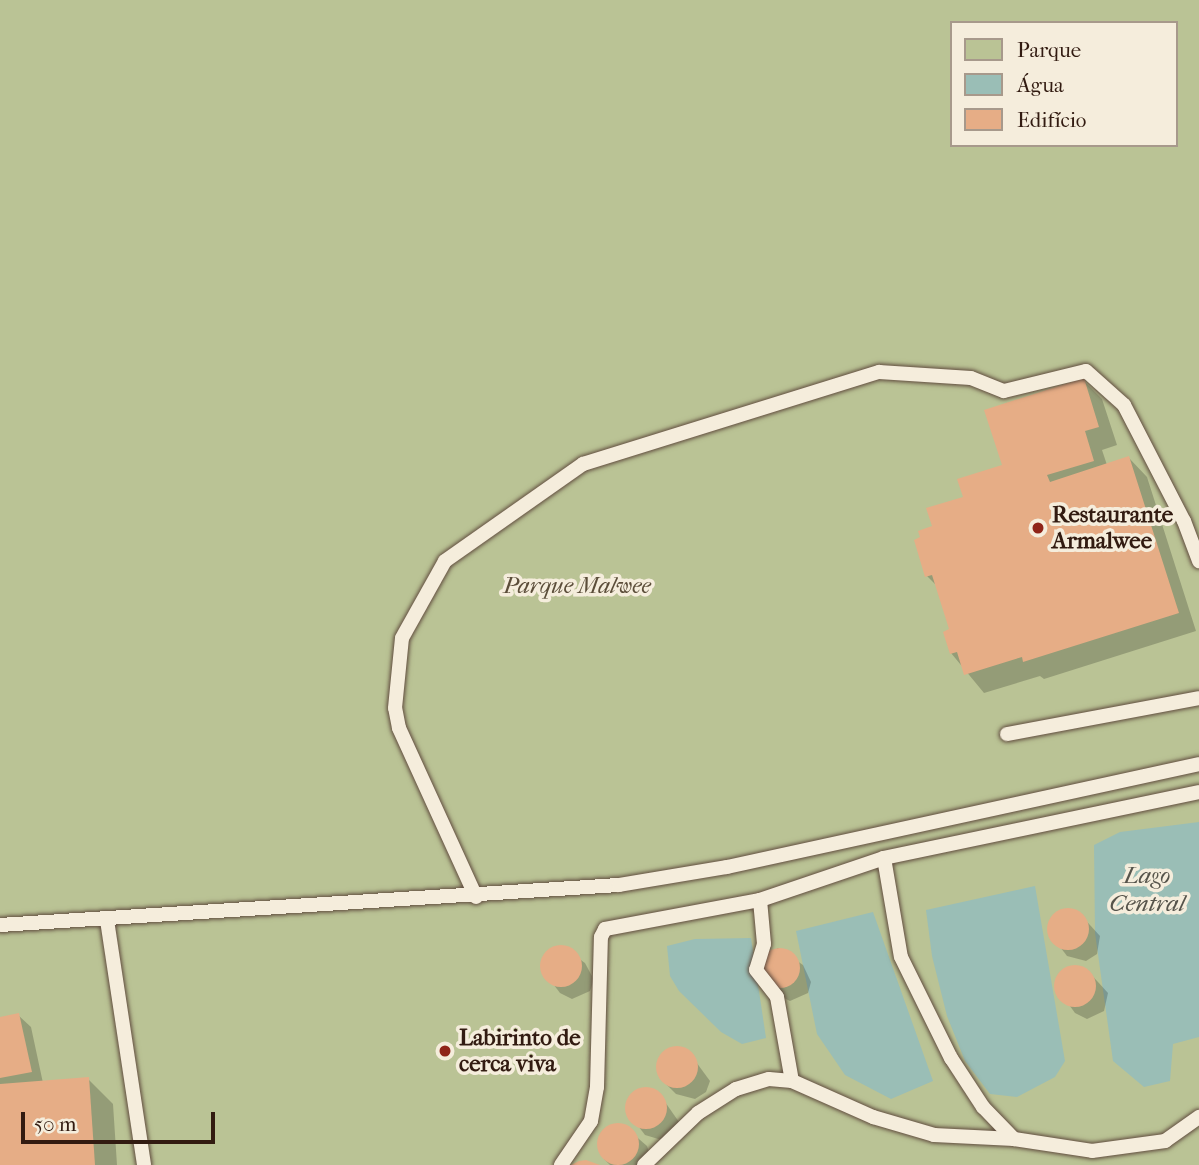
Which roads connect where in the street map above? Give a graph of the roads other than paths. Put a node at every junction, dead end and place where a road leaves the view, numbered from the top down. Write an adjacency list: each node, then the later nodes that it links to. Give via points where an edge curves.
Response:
1 (1199, 561): 7 (lane, via 1184,521 1124,405 1086,371 1004,391 971,378 880,372 583,464 438,568 402,638 395,708 409,759)
2 (1199, 698): 3 (lane)
3 (1007, 734)
4 (1199, 764): 7 (lane, via 682,876)
5 (1199, 792): 6 (lane)
6 (884, 858): 8 (lane); 13 (lane, via 901,957 951,1058 983,1107)
7 (476, 897): 9 (lane)
8 (760, 900): 11 (lane, via 764,944 756,970 778,997); 15 (lane, via 606,929 601,937 597,1087 591,1121)
9 (107, 920): 10 (lane); 14 (lane)
10 (0, 925)
11 (792, 1081): 13 (lane, via 873,1116 934,1135); 16 (lane, via 769,1079 736,1089 698,1113)
12 (1199, 1118): 13 (lane, via 1165,1141 1092,1151)
13 (1014, 1139)
14 (144, 1165)
15 (561, 1165)
16 (644, 1165)

